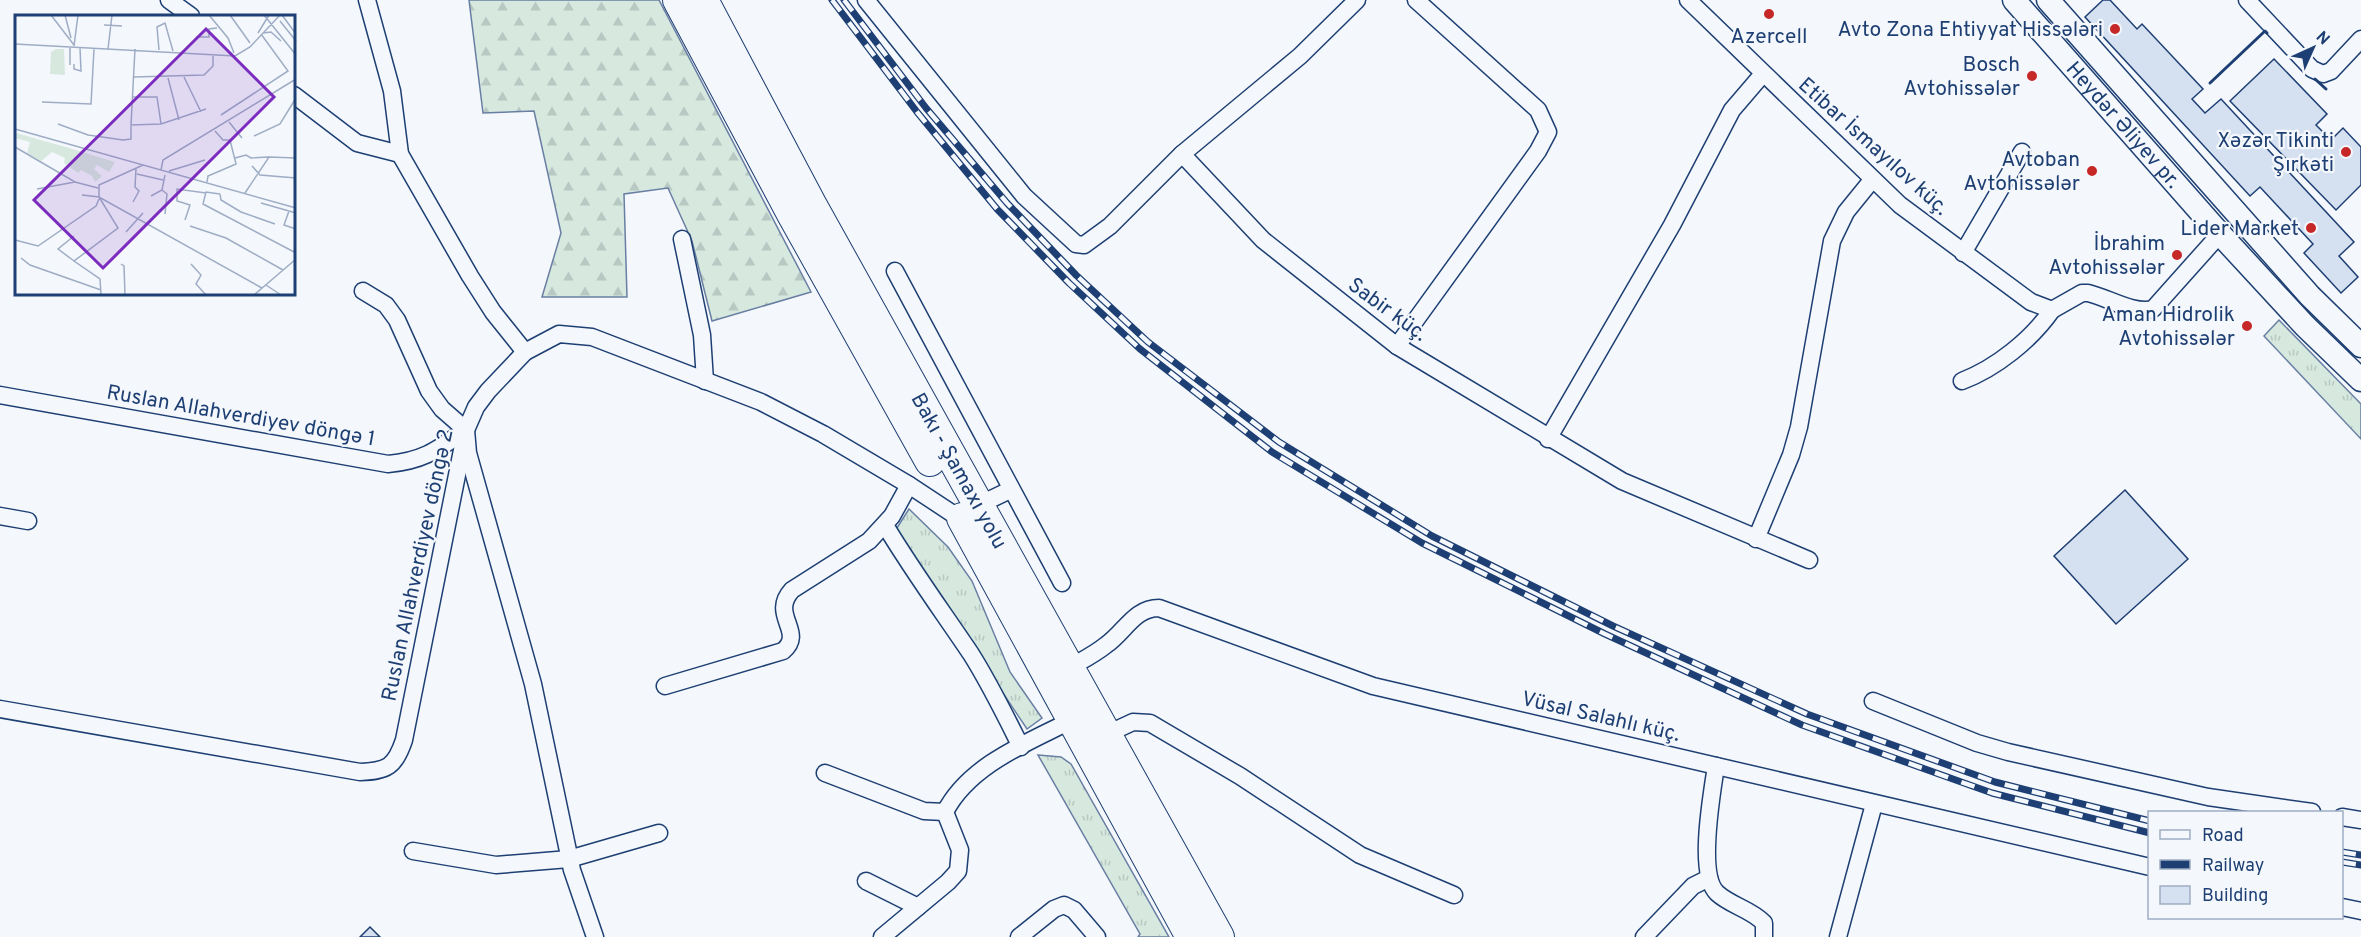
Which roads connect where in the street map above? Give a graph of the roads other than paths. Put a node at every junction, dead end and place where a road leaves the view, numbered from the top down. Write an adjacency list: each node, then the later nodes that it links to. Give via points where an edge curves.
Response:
1 (169, 0): 12 (street)
2 (367, 0): 17 (street, via 392,91)
3 (678, 0): 37 (highway, Bakı - Şamaxı yolu, via 792,214)
4 (703, 0): 37 (highway, Bakı - Şamaxı yolu)
5 (866, 0): 18 (street, via 1024,196 1076,244 1084,245 1110,226)
6 (1357, 0): 18 (street, via 1300,56)
7 (1416, 0): 26 (street, via 1538,110 1548,132 1538,152)
8 (1688, 0): 14 (street, Etibar İsmayılov küç.)
9 (2014, 0): 20 (main road, Heydər Əliyev pr.)
10 (2048, 0): 27 (main road, Heydər Əliyev pr., via 2294,279)
11 (2247, 0): 13 (street, via 2312,69 2323,74 2331,71)
12 (190, 15)
13 (2361, 39)
14 (1762, 75): 19 (street, Etibar İsmayılov küç.); 34 (street, via 1732,110 1672,225)
15 (296, 97): 17 (street, via 357,143)
16 (2022, 152): 22 (street)
17 (400, 154): 28 (street, via 476,285)
18 (1182, 154): 26 (street, Sabir küç., via 1263,240)
19 (1872, 180): 22 (street, Etibar İsmayılov küç.); 41 (street, via 1846,212 1832,241 1799,427)
20 (2220, 234): 25 (street, via 2153,309 2144,311 2082,293); 29 (main road, Heydər Əliyev pr.)
21 (681, 239): 30 (street, via 702,335)
22 (1963, 253): 25 (street, Etibar İsmayılov küç., via 2031,302)
23 (896, 271): 36 (street)
24 (363, 291): 33 (street, via 392,313 429,391)
25 (2052, 310): 31 (street, via 2009,353 1979,375)
26 (1397, 346): 34 (street, Sabir küç.)
27 (2361, 346)
28 (525, 352): 30 (street, Ruslan Allahverdiyev döngə 2, via 558,334 592,337); 33 (street, Ruslan Allahverdiyev döngə 2, via 476,406)
29 (2361, 380)
30 (705, 381): 35 (street, Ruslan Allahverdiyev döngə 2, via 782,413)
31 (1962, 381)
32 (0, 395): 33 (street, Ruslan Allahverdiyev döngə 1, via 388,464 428,456)
33 (466, 430): 47 (street, Ruslan Allahverdiyev döngə 2, via 404,740 398,758 389,767 360,772); 60 (street, via 468,453 532,684)
34 (1548, 439): 41 (street, Sabir küç., via 1622,481)
35 (909, 484): 37 (street, Ruslan Allahverdiyev döngə 2, via 949,512); 40 (street)
36 (1010, 490): 37 (street); 43 (street)
37 (970, 511): 44 (highway, Bakı - Şamaxı yolu); 48 (highway, Bakı - Şamaxı yolu)
38 (0, 516): 39 (street)
39 (28, 521)
40 (885, 525): 45 (street, via 783,599 791,638 783,651); 50 (street, via 971,655)
41 (1756, 539): 42 (street, Sabir küç.)
42 (1809, 560)
43 (1062, 583)
44 (1069, 668): 49 (highway, Bakı - Şamaxı yolu); 51 (street, Vüsal Salahlı küç., via 1106,646 1135,616 1147,608 1159,608 1373,686)
45 (665, 686)
46 (1873, 701): 54 (street, via 2008,752 2208,797)
47 (0, 709)
48 (1072, 720): 50 (street); 72 (highway, Bakı - Şamaxı yolu)
49 (1105, 735): 64 (street, via 1133,723 1150,723 1240,776 1360,855); 73 (highway, Bakı - Şamaxı yolu)
50 (1021, 747): 55 (street, via 967,782 953,796)
51 (1716, 766): 53 (street, Vüsal Salahlı küç.); 62 (street, via 1707,829)
52 (825, 773): 55 (street, via 924,811)
53 (1874, 804): 61 (street, Vüsal Salahlı küç.); 76 (street)
54 (2299, 811)
55 (945, 812): 65 (street, via 960,850 958,871)
56 (2343, 817): 57 (street)
57 (2361, 820)
58 (659, 833): 60 (street)
59 (413, 851): 60 (street, via 496,865)
60 (569, 859): 68 (street)
61 (2148, 867)
62 (1709, 878): 74 (street, via 1693,886); 75 (street, via 1721,896 1764,923)
63 (867, 881): 65 (street)
64 (1454, 895)
65 (918, 907): 69 (street)
66 (2343, 907): 67 (street)
67 (2361, 911)
68 (595, 937)
69 (882, 937)
70 (1019, 937): 71 (street, via 1064,905 1074,910)
71 (1097, 937)
72 (1191, 937)
73 (1219, 937)
74 (1644, 937)
75 (1764, 937)
76 (1838, 937)

